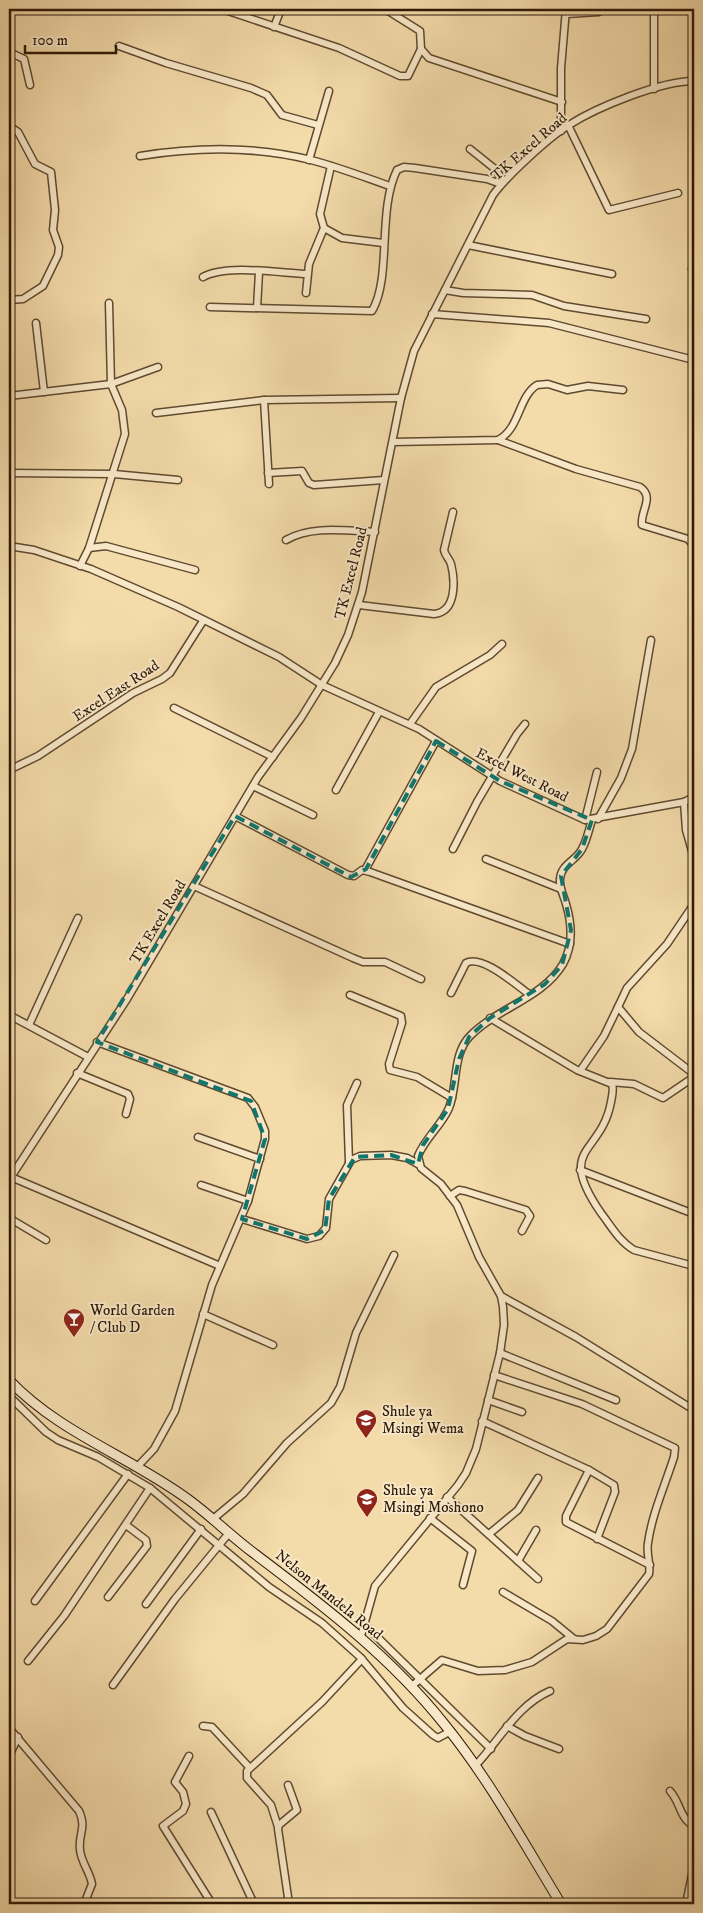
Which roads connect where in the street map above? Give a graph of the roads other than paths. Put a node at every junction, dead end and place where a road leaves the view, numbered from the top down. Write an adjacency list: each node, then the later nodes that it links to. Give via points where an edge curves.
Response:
1 (222, 9): 9 (street)
2 (281, 9): 9 (street)
3 (385, 9): 11 (street, via 420,31)
4 (654, 9): 15 (street)
5 (694, 9): 8 (street)
6 (566, 12): 7 (street); 17 (street, via 561,68)
7 (600, 12)
8 (694, 26)
9 (274, 27): 11 (street, via 338,48 404,77 408,76)
10 (119, 46): 18 (street, via 252,88 267,95 282,115)
11 (421, 49): 17 (street, via 429,58)
12 (9, 52): 14 (street, via 24,59)
13 (694, 81): 15 (street, TK Excel Road)
14 (30, 85)
15 (654, 88): 19 (street, TK Excel Road)
16 (328, 91): 18 (street)
17 (562, 102): 21 (street)
18 (318, 125): 24 (street)
19 (568, 125): 21 (street, TK Excel Road); 28 (street, via 609,210)
20 (9, 126): 38 (street, via 18,132 35,164 52,172 53,230 59,247 43,286 24,299)
21 (561, 131): 26 (street, TK Excel Road)
22 (470, 149): 26 (street, via 495,169)
23 (140, 156): 24 (street, via 192,148)
24 (309, 160): 25 (street)
25 (331, 166): 27 (street); 29 (street, via 320,214)
26 (502, 182): 27 (street, via 404,167 396,170); 31 (street, TK Excel Road)
27 (390, 186): 30 (street)
28 (678, 193)
29 (324, 228): 30 (street, via 342,238); 33 (street)
30 (383, 243): 41 (street, via 380,280 372,311)
31 (468, 244): 34 (street); 36 (street, TK Excel Road)
32 (259, 272): 33 (street); 35 (street, via 220,272); 41 (street)
33 (307, 274): 37 (street)
34 (612, 274)
35 (203, 277)
36 (445, 290): 42 (street, TK Excel Road); 43 (street, via 532,295 564,306)
37 (306, 292)
38 (9, 300)
39 (109, 303): 47 (street)
40 (210, 307): 41 (street)
41 (257, 308)
42 (432, 314): 45 (street, via 549,323); 51 (street, TK Excel Road, via 414,351)
43 (646, 319)
44 (36, 323): 49 (street)
45 (694, 360)
46 (158, 368): 47 (street)
47 (111, 384): 49 (street); 58 (street, via 122,410 125,428)
48 (623, 390): 54 (street, via 588,386 562,390 548,384 537,385 528,394 509,432)
49 (44, 392): 50 (street)
50 (9, 396)
51 (402, 398): 52 (street); 55 (street, TK Excel Road)
52 (264, 400): 53 (street); 57 (street)
53 (156, 413)
54 (498, 440): 55 (street); 66 (street, via 576,469 640,486 647,494 641,520 643,527 688,539)
55 (393, 442): 60 (street, TK Excel Road)
56 (9, 473): 58 (street)
57 (268, 473): 60 (street, via 302,471 314,485); 61 (street)
58 (114, 474): 59 (street); 67 (street)
59 (178, 480)
60 (384, 480): 63 (street, TK Excel Road)
61 (269, 484)
62 (453, 512): 72 (street, via 444,550 451,564 454,592 447,606 434,614)
63 (375, 532): 64 (street, via 306,532); 72 (street, TK Excel Road)
64 (286, 540)
65 (9, 546): 70 (street, via 34,550)
66 (694, 546)
67 (90, 548): 70 (street); 71 (street, via 106,546)
68 (694, 555): 69 (street)
69 (693, 564)
70 (80, 566): 73 (street, via 178,607)
71 (195, 570)
72 (359, 604): 76 (street, TK Excel Road, via 348,635)
73 (203, 621): 76 (street, via 279,657); 83 (street, Excel East Road, via 170,673 133,693 38,756)
74 (651, 640): 92 (street, via 635,737 628,760 621,778)
75 (502, 644): 79 (street, via 436,688)
76 (322, 685): 78 (street, Excel West Road); 82 (street, TK Excel Road)
77 (174, 708): 82 (street)
78 (379, 712): 79 (street, Excel West Road); 87 (street)
79 (410, 724): 81 (street, Excel West Road)
80 (525, 724): 85 (street)
81 (436, 740): 85 (street, Excel West Road); 96 (street)
82 (273, 757): 86 (street, TK Excel Road)
83 (9, 770)
84 (597, 772): 92 (street)
85 (492, 776): 92 (street, Excel West Road); 93 (street)
86 (253, 786): 90 (street); 91 (street, TK Excel Road)
87 (336, 790)
88 (694, 797): 89 (street)
89 (684, 802): 92 (street); 95 (street, via 686,830)
90 (313, 815)
91 (236, 816): 96 (street, via 348,875 354,876); 97 (street, TK Excel Road)
92 (592, 819): 98 (street, via 582,849 563,868)
93 (453, 849)
94 (486, 858): 98 (street)
95 (694, 858)
96 (365, 870): 101 (street)
97 (194, 886): 102 (street, via 353,958 363,962 385,962); 110 (street, TK Excel Road)
98 (561, 889): 101 (street, via 567,905)
99 (694, 904): 106 (street, via 667,944 627,988)
100 (78, 918): 109 (street)
101 (570, 944): 104 (street, via 556,974)
102 (421, 980)
103 (451, 993): 104 (street, via 462,969 469,961 474,961 497,970)
104 (530, 994): 108 (street)
105 (350, 995): 117 (street, via 401,1016 390,1070 417,1077)
106 (618, 1007): 112 (street, via 604,1036); 114 (street, via 636,1029)
107 (9, 1015): 109 (street)
108 (490, 1018): 112 (street); 117 (street, via 466,1042 459,1059)
109 (29, 1025): 111 (street)
110 (97, 1042): 111 (street, TK Excel Road); 120 (street, via 248,1098 255,1106 264,1131)
111 (88, 1057): 113 (street, TK Excel Road)
112 (580, 1071): 115 (street)
113 (77, 1073): 118 (street, via 128,1094); 124 (street, TK Excel Road)
114 (694, 1074): 115 (street, via 663,1098 634,1084)
115 (610, 1082): 123 (street, via 614,1088 610,1106 584,1154)
116 (357, 1083): 121 (street, via 347,1104)
117 (452, 1098): 122 (street, via 446,1114 420,1151)
118 (126, 1114)
119 (198, 1137): 120 (street)
120 (260, 1159): 127 (street)
121 (349, 1162): 122 (street, via 360,1156 391,1155); 130 (street, via 328,1198 327,1225 319,1236 307,1239)
122 (418, 1164): 126 (street)
123 (580, 1170): 128 (street); 134 (street, via 590,1197 627,1246)
124 (10, 1178): 135 (street)
125 (201, 1184): 127 (street)
126 (450, 1196): 131 (street, via 464,1190 526,1210 530,1216); 136 (street)
127 (248, 1201): 130 (street)
128 (694, 1214)
129 (9, 1218): 132 (street)
130 (242, 1219): 135 (street)
131 (522, 1231)
132 (46, 1240)
133 (394, 1255): 155 (street, via 356,1332 340,1387 331,1402 287,1443 238,1498)
134 (690, 1265)
135 (220, 1266): 137 (street)
136 (501, 1296): 139 (street, via 504,1325); 145 (street, via 576,1337)
137 (203, 1314): 138 (street); 148 (street, via 175,1410 154,1449)
138 (273, 1345)
139 (500, 1353): 140 (street); 144 (street)
140 (494, 1375): 143 (street); 164 (street, via 582,1404 673,1446 674,1457 649,1534 647,1550)
141 (9, 1380): 148 (main road, Nelson Mandela Road, via 43,1412)
142 (9, 1396): 150 (street, via 58,1440)
143 (488, 1400): 146 (street); 147 (street)
144 (616, 1400)
145 (694, 1410)
146 (522, 1412)
147 (482, 1421): 149 (street); 153 (street, via 468,1468)
148 (138, 1466): 155 (main road, Nelson Mandela Road)
149 (588, 1470): 161 (street, via 616,1487); 161 (street, via 565,1520)
150 (128, 1474): 152 (street); 169 (street)
151 (538, 1478): 160 (street, via 518,1510)
152 (150, 1488): 156 (street); 157 (street)
153 (447, 1497): 154 (street); 160 (street)
154 (430, 1518): 166 (street, via 472,1551); 171 (street, via 375,1586)
155 (213, 1519): 159 (main road, Nelson Mandela Road)
156 (126, 1525): 168 (street, via 148,1543); 175 (street, via 64,1616)
157 (201, 1529): 162 (street); 170 (street)
158 (536, 1530): 163 (street)
159 (229, 1533): 162 (street); 172 (main road, Nelson Mandela Road)
160 (489, 1534): 163 (street)
161 (597, 1538): 164 (street)
162 (218, 1544): 174 (street, via 269,1587 322,1623); 177 (street)
163 (518, 1561): 165 (street)
164 (650, 1565): 173 (street, via 647,1578 607,1629 590,1638)
165 (538, 1579)
166 (463, 1584)
167 (503, 1592): 173 (street, via 552,1621)
168 (108, 1596)
169 (35, 1601)
170 (146, 1604)
171 (364, 1624): 172 (street); 176 (street)
172 (361, 1636): 178 (main road, Nelson Mandela Road)
173 (574, 1639): 176 (street, via 566,1640 532,1662 514,1669 478,1671 442,1660)
174 (362, 1658): 183 (street, via 403,1708 434,1735 438,1738); 189 (street, via 320,1704)
175 (28, 1661)
176 (420, 1678): 178 (street); 185 (street)
177 (113, 1685)
178 (412, 1686): 183 (main road, Nelson Mandela Road)
179 (550, 1691): 181 (street, via 536,1698)
180 (202, 1726): 189 (street, via 212,1726)
181 (507, 1726): 185 (street); 186 (street)
182 (9, 1728): 184 (street)
183 (450, 1732): 190 (main road, Nelson Mandela Road)
184 (18, 1737): 187 (street); 197 (street, via 79,1811 84,1829 80,1852 92,1884)
185 (491, 1749): 190 (street)
186 (560, 1749)
187 (9, 1756)
188 (189, 1756): 198 (street, via 175,1782 183,1792 186,1806 163,1826)
189 (249, 1766): 195 (street, via 246,1776 271,1805)
190 (475, 1766): 201 (main road, Nelson Mandela Road)
191 (288, 1784): 195 (street, via 297,1810)
192 (670, 1791): 194 (street, via 678,1800 682,1816)
193 (211, 1812): 199 (street)
194 (694, 1826)
195 (278, 1827): 200 (street)
196 (694, 1865): 202 (street)
197 (84, 1904)
198 (212, 1904)
199 (254, 1904)
200 (289, 1904)
201 (561, 1904)
202 (686, 1904)

